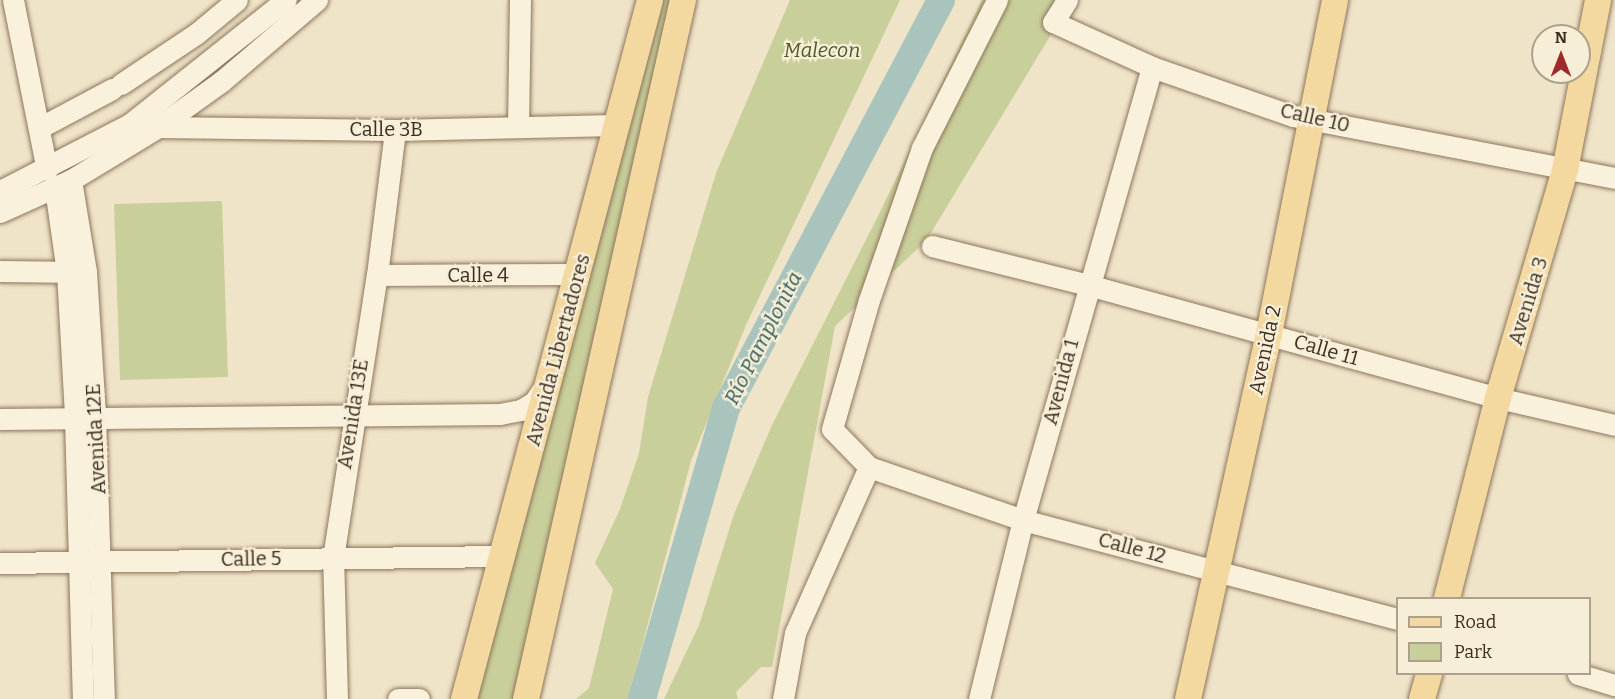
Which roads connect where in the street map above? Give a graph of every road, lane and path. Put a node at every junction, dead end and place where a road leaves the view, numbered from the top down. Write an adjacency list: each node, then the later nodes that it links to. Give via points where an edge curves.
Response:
1 (13, 0): 17 (street, Avenida 12E)
2 (237, 0): 17 (street, via 188,40 117,86)
3 (286, 0): 21 (street)
4 (317, 0): 15 (street, via 222,81)
5 (520, 0): 16 (street)
6 (650, 0): 14 (main road, Avenida Libertadores)
7 (683, 0): 51 (main road, Avenida Libertadores)
8 (997, 0): 37 (street, via 944,99 903,198 832,429)
9 (1067, 0): 12 (street, Calle 10, via 1053,22)
10 (1335, 0): 13 (main road, Avenida 2)
11 (1598, 0): 19 (main road, Avenida 3)
12 (1152, 67): 13 (street, Calle 10); 29 (street, Avenida 1)
13 (1309, 119): 19 (street, Calle 10); 30 (main road, Avenida 2)
14 (615, 125): 16 (street, Calle 3B); 27 (main road, Avenida Libertadores)
15 (158, 127): 18 (street, Calle 3B); 21 (street)
16 (518, 127): 18 (street, Calle 3B)
17 (39, 128): 21 (street, Avenida 12E)
18 (395, 130): 28 (street, Avenida 13E)
19 (1565, 170): 20 (street, Calle 10); 32 (main road, Avenida 3)
20 (1615, 178)
21 (58, 179): 22 (street); 23 (street); 26 (street, Avenida 12E)
22 (0, 191)
23 (0, 212)
24 (932, 246): 29 (street, Calle 11)
25 (0, 271): 26 (street)
26 (76, 272): 34 (street, Avenida 12E)
27 (579, 274): 28 (street, Calle 4); 31 (main road, Avenida Libertadores)
28 (377, 275): 33 (street, Avenida 13E)
29 (1088, 285): 30 (street, Calle 11); 38 (street, Avenida 1)
30 (1269, 334): 32 (street, Calle 11); 44 (main road, Avenida 2)
31 (552, 376): 33 (street, via 534,402 521,410 500,414); 39 (main road, Avenida Libertadores)
32 (1498, 398): 36 (street, Calle 11); 45 (main road, Avenida 3)
33 (352, 415): 34 (street); 40 (street, Avenida 13E)
34 (85, 417): 35 (street); 41 (street, Avenida 12E); 42 (street, Avenida 12E)
35 (0, 419)
36 (1615, 425)
37 (869, 467): 38 (street, Calle 12); 57 (street, via 795,633)
38 (1023, 520): 44 (street, Calle 12); 58 (street, Avenida 1)
39 (502, 556): 40 (street, Calle 5); 50 (main road, Avenida Libertadores)
40 (333, 558): 42 (street, Calle 5); 54 (street, Avenida 13E)
41 (78, 562): 42 (street, Calle 5); 43 (street, Calle 5); 52 (street, Avenida 12E)
42 (102, 562): 53 (street, Avenida 12E)
43 (0, 563)
44 (1218, 571): 46 (street, Calle 12); 59 (main road, Avenida 2)
45 (1448, 597)
46 (1396, 618)
47 (1429, 675): 60 (main road)
48 (1581, 675): 49 (street)
49 (1615, 685)
50 (468, 693)
51 (525, 698)
52 (83, 699)
53 (104, 699)
54 (337, 699)
55 (399, 699): 56 (street)
56 (419, 699)
57 (783, 699)
58 (979, 699)
59 (1188, 699)
60 (1422, 699)

